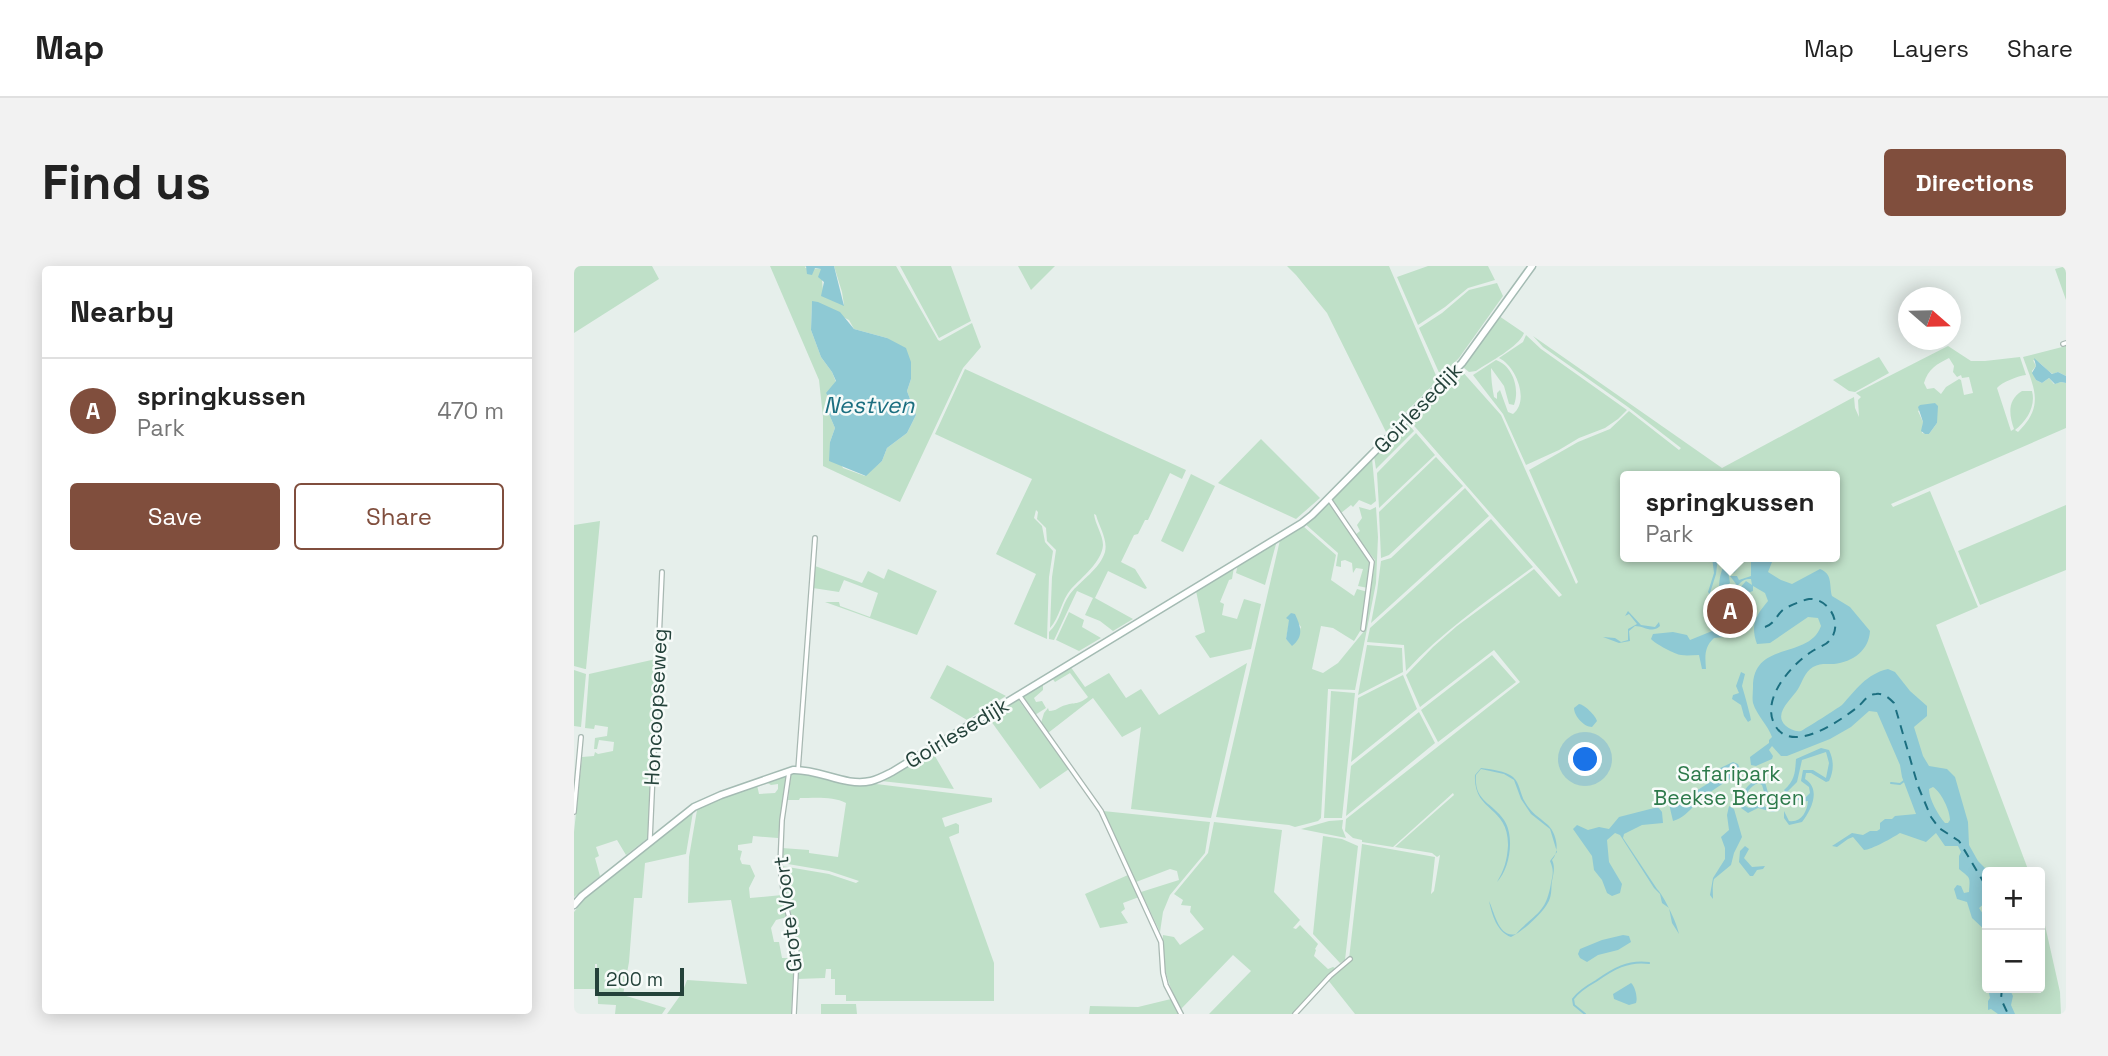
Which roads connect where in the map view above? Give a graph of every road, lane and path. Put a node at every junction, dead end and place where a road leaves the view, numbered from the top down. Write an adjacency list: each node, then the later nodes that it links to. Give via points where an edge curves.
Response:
1 (1532, 266): 2 (street, Goirlesedijk, via 1462,363)
2 (1329, 499): 5 (street, via 1373,562); 6 (street, Goirlesedijk, via 1302,523)
3 (815, 538): 8 (street)
4 (662, 572): 11 (street, Honcoopseweg)
5 (1363, 629)
6 (1019, 695): 8 (street, Goirlesedijk, via 873,781 855,782); 15 (street, via 1101,811 1161,942 1166,985)
7 (581, 737): 10 (street)
8 (798, 770): 9 (street, Goirlesedijk)
9 (789, 772): 11 (street, Goirlesedijk, via 708,799); 14 (street, Grote Voort, via 780,867 797,953)
10 (574, 812)
11 (650, 841): 12 (street, Goirlesedijk)
12 (574, 905)
13 (1350, 959): 16 (street)
14 (794, 1014)
15 (1181, 1014)
16 (1295, 1014)

